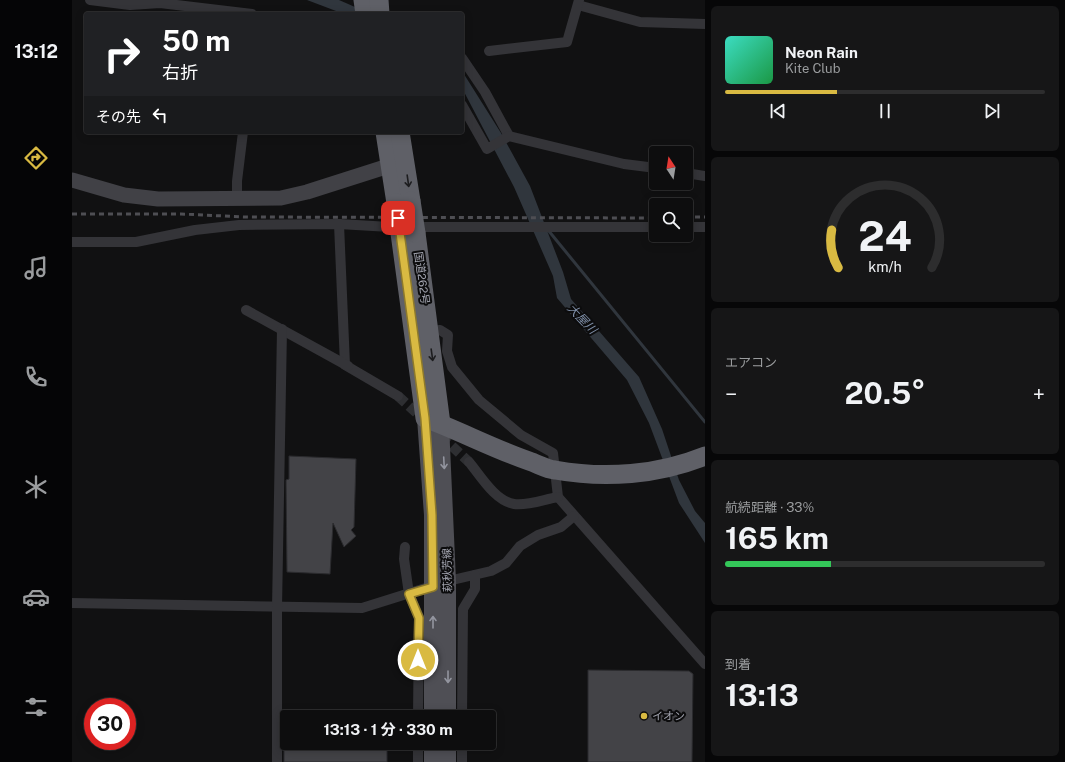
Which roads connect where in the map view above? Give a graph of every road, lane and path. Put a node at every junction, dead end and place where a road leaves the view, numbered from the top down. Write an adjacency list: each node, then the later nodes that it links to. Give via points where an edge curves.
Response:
1 (90, 0): 3 (street, via 130,5 160,3)
2 (579, 3): 4 (street, via 640,22); 5 (street, via 567,42)
3 (235, 12)
4 (705, 24)
5 (489, 51)
6 (464, 61): 11 (street, via 484,92)
7 (464, 109): 11 (street, via 487,149)
8 (243, 134): 17 (street)
9 (386, 134): 12 (highway, 国道262号)
10 (400, 134): 12 (highway, 国道262号)
11 (507, 137): 13 (street, via 624,164)
12 (398, 163): 17 (street, via 281,198); 22 (highway, 国道262号, bridge)
13 (649, 167)
14 (693, 174): 15 (street)
15 (705, 176)
16 (72, 180): 17 (street, via 124,195 158,199)
17 (237, 200)
18 (339, 224): 21 (street, via 390,227); 23 (street, via 239,225 195,230 136,242); 27 (street, via 345,365)
19 (693, 227): 20 (street)
20 (705, 227)
21 (649, 228)
22 (408, 233): 26 (highway, 国道262号); 29 (highway, 国道262号)
23 (72, 242)
24 (246, 310): 25 (street)
25 (282, 329): 27 (street); 40 (street)
26 (429, 331): 29 (highway, 国道262号, one-way to 29); 32 (street, via 440,330 448,335 447,351 452,367 498,418 521,436 553,453)
27 (348, 366): 28 (street)
28 (398, 396)
29 (433, 421): 32 (highway); 37 (main road, 萩秋芳線)
30 (705, 456): 32 (highway, via 658,471 597,474)
31 (469, 462): 33 (street, via 505,501 514,504)
32 (554, 470): 33 (street)
33 (558, 497): 34 (street)
34 (574, 516): 36 (street, via 561,527 538,535 520,546 506,562 491,571); 41 (street)
35 (405, 547): 38 (street, via 404,559)
36 (475, 575): 37 (street); 45 (street, via 475,589 463,609)
37 (441, 584): 38 (street); 43 (main road, 萩秋芳線, one-way to 37); 44 (main road, 萩秋芳線, one-way to 44)
38 (409, 594): 40 (street, via 362,608); 42 (street, via 419,618)
39 (72, 603): 40 (street)
40 (277, 608): 50 (street)
41 (705, 664)
42 (418, 710)
43 (432, 710)
44 (448, 710)
45 (462, 710)
46 (418, 750): 51 (street)
47 (432, 750): 52 (main road)
48 (448, 750): 53 (main road)
49 (462, 750): 54 (street)
50 (277, 762)
51 (418, 762)
52 (432, 762)
53 (448, 762)
54 (462, 762)

